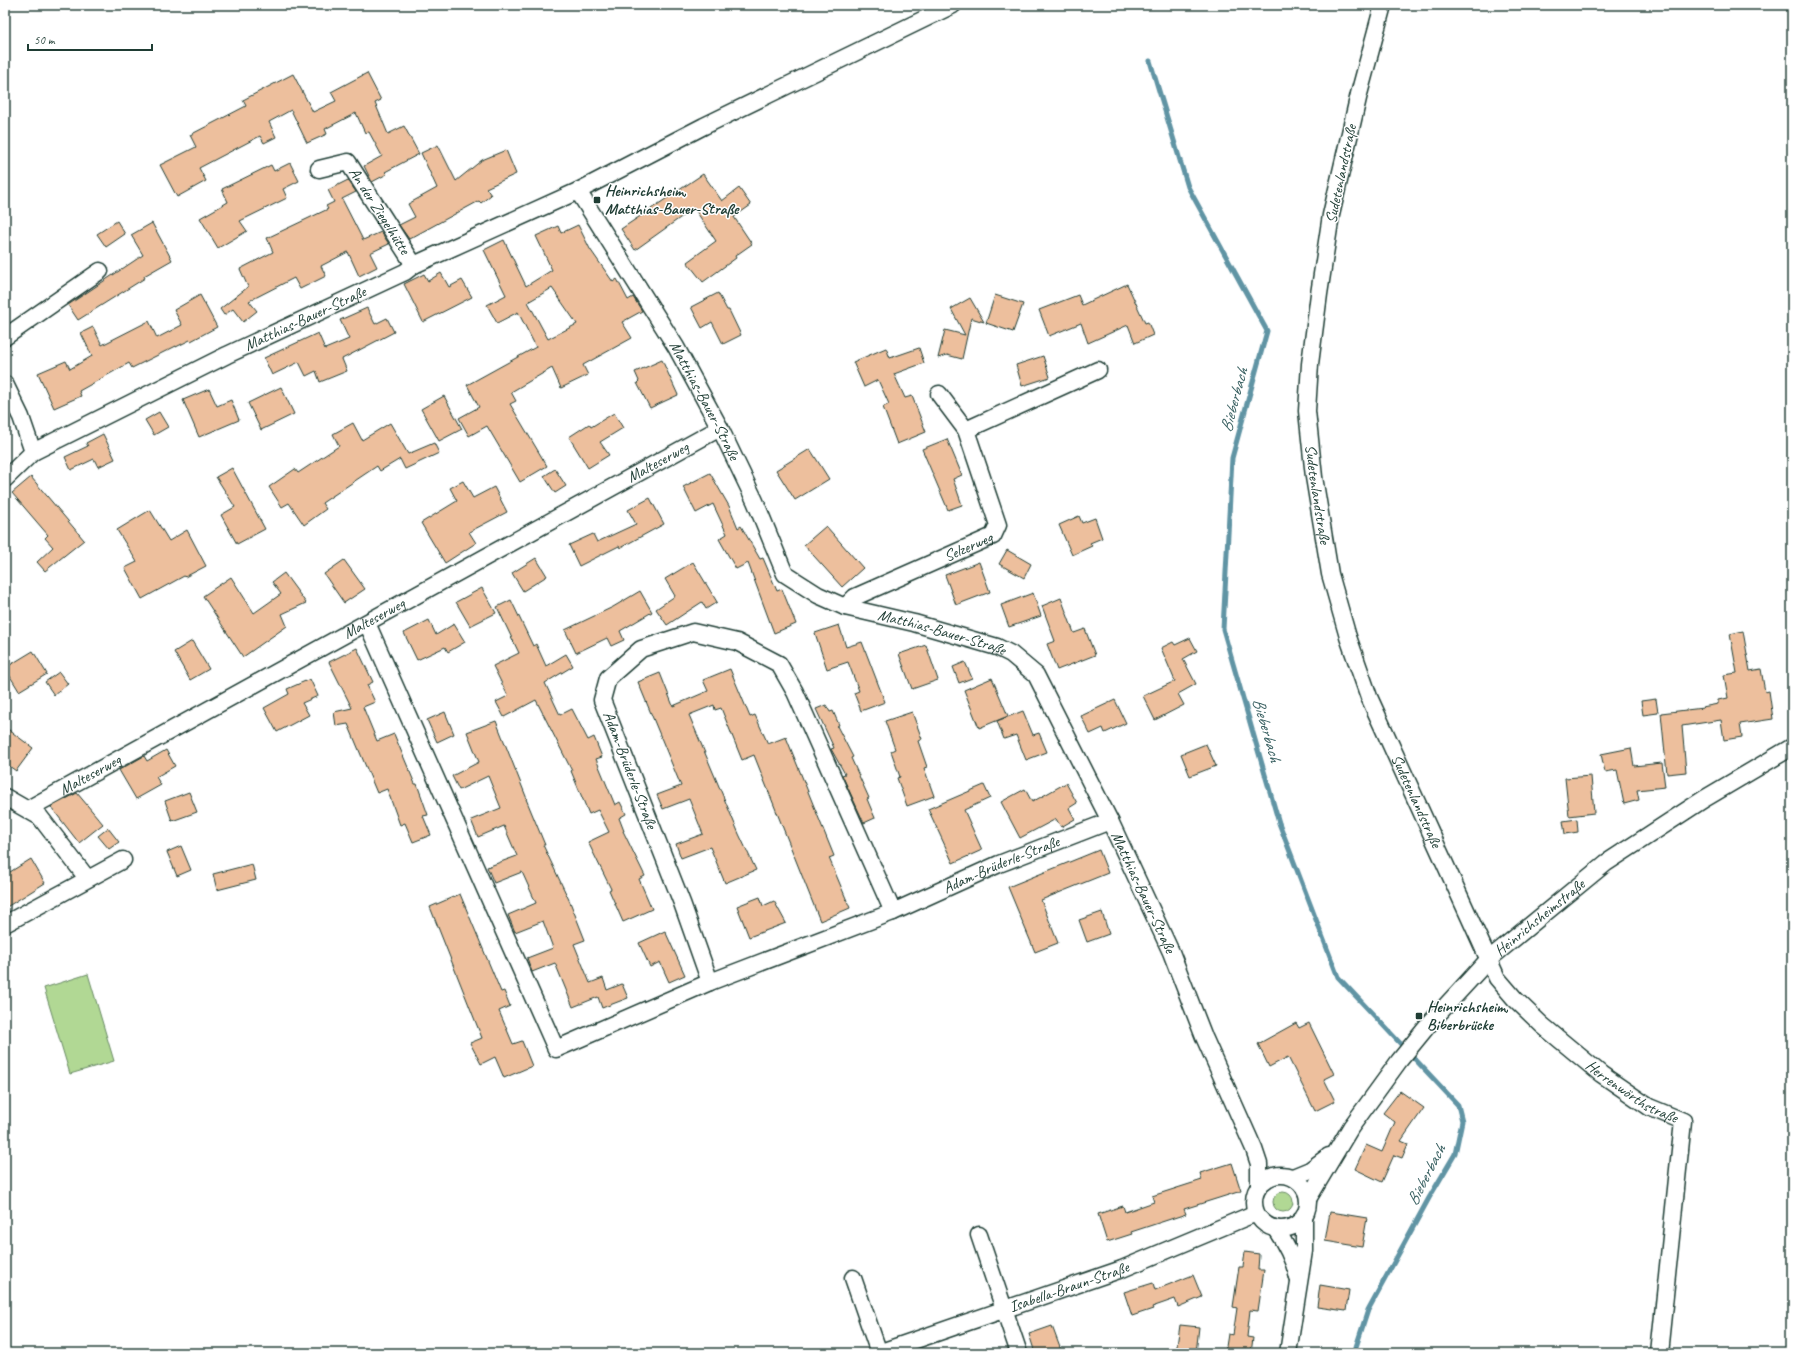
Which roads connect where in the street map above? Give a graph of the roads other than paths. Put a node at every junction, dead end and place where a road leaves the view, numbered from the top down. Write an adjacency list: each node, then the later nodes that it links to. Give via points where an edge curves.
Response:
1 (953, 5): 4 (street, Matthias-Bauer-Straße, via 704,126)
2 (1383, 5): 25 (street, Sudetenlandstraße, via 1334,200 1319,294 1310,364 1308,411 1314,477 1330,574 1369,697)
3 (319, 169): 5 (street, An der Ziegelhütte, via 348,162)
4 (578, 191): 5 (street, Matthias-Bauer-Straße); 11 (street, Matthias-Bauer-Straße, via 676,347)
5 (414, 265): 13 (street, Matthias-Bauer-Straße, via 405,272 227,355)
6 (100, 271): 7 (street)
7 (5, 337)
8 (1098, 370): 12 (street)
9 (5, 384): 13 (street, via 21,417)
10 (939, 394): 12 (street, Selzerweg)
11 (720, 428): 15 (street, Matthias-Bauer-Straße, via 755,501 785,574 818,595); 16 (street, Malteserweg)
12 (966, 430): 15 (street, Selzerweg, via 998,525 993,536 855,597)
13 (33, 452): 14 (street, Matthias-Bauer-Straße)
14 (5, 479)
15 (844, 607): 20 (street, Matthias-Bauer-Straße, via 997,647 1025,664 1036,675)
16 (367, 623): 19 (street, Malteserweg); 26 (street, Adam-Brüderle-Straße, via 556,1049)
17 (1792, 747): 25 (street, Heinrichsheimstraße, via 1704,799 1606,863)
18 (5, 798): 19 (street)
19 (28, 809): 22 (street, via 40,817)
20 (1110, 821): 23 (street, Adam-Brüderle-Straße, via 999,864); 27 (street, Matthias-Bauer-Straße, via 1171,952 1204,1037)
21 (123, 860): 22 (street)
22 (87, 878): 24 (street)
23 (893, 912): 26 (street, Adam-Brüderle-Straße); 26 (street, Adam-Brüderle-Straße, via 779,664 737,642 693,632 642,649 608,678 602,700 682,903)
24 (5, 924)
25 (1488, 960): 28 (street, Heinrichsheimstraße, via 1414,1041); 42 (street, Herrenwörthstraße, via 1496,978 1515,999 1601,1074 1649,1107 1683,1121)
26 (710, 982)
27 (1244, 1128): 29 (street, Matthias-Bauer-Straße, via 1268,1160); 30 (street, Matthias-Bauer-Straße, via 1259,1164)
28 (1339, 1146): 29 (street, Heinrichsheimstraße, via 1310,1170); 31 (street, Heinrichsheimstraße)
29 (1288, 1176): 30 (street, Heinrichsheimstraße, via 1274,1176); 31 (street, via 1300,1183)
30 (1259, 1186): 32 (street, via 1255,1194)
31 (1308, 1199): 33 (street, Heinrichsheimstraße)
32 (1256, 1213): 34 (street, Heinrichsheimstraße, via 1267,1225); 38 (street, Isabella-Braun-Straße, via 1122,1269)
33 (1304, 1215): 34 (street, via 1292,1227); 37 (street, Heinrichsheimstraße, via 1305,1240)
34 (1275, 1228): 37 (street, Heinrichsheimstraße, via 1287,1246)
35 (979, 1235): 38 (street)
36 (854, 1278): 39 (street)
37 (1299, 1283): 41 (street, Heinrichsheimstraße)
38 (1005, 1309): 39 (street, Isabella-Braun-Straße); 40 (street)
39 (879, 1353)
40 (1019, 1353)
41 (1288, 1353)
42 (1659, 1353)

